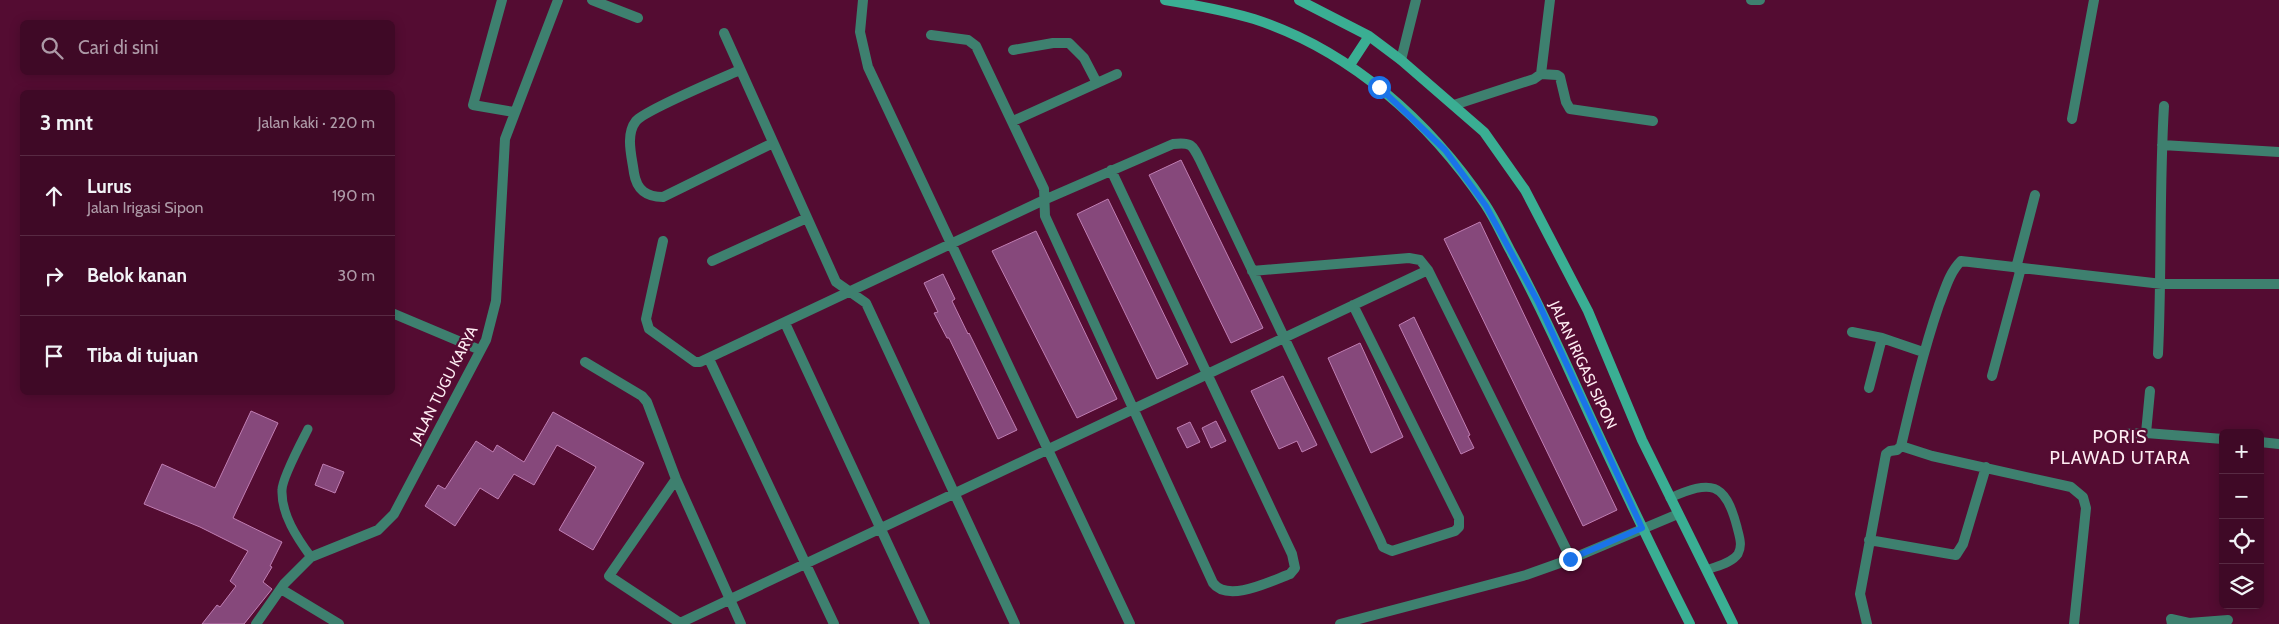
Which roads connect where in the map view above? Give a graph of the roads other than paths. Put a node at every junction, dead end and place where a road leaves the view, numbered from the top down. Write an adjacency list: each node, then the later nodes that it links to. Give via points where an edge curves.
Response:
1 (502, 0): 26 (street, via 473,105)
2 (558, 0): 26 (street, JALAN TUGU KARYA)
3 (592, 0): 13 (street)
4 (863, 0): 38 (street, via 860,32 868,67)
5 (1165, 0): 12 (street, JALAN IRIGASI SIPON)
6 (1299, 0): 16 (street, JALAN IRIGASI SIPON)
7 (1416, 0): 18 (street)
8 (1550, 0): 22 (street)
9 (1751, 0): 10 (street)
10 (1760, 0)
11 (2094, 0): 27 (street)
12 (1176, 1): 19 (street, JALAN IRIGASI SIPON, via 1256,20)
13 (638, 18)
14 (724, 33): 20 (street)
15 (931, 35): 28 (street, via 973,42)
16 (1368, 37): 18 (street, JALAN IRIGASI SIPON); 19 (street)
17 (1013, 50): 23 (street, via 1069,43 1084,58)
18 (1401, 60): 24 (street, JALAN IRIGASI SIPON)
19 (1351, 63): 75 (street, JALAN IRIGASI SIPON, via 1395,100 1445,150 1486,206 1538,302)
20 (740, 70): 30 (street); 30 (street, via 637,120 630,144 635,179 642,191 652,197 663,197)
21 (1117, 74): 23 (street)
22 (1541, 74): 24 (street); 29 (street, via 1560,77 1570,109)
23 (1097, 83): 28 (street)
24 (1454, 105): 73 (street, JALAN IRIGASI SIPON, via 1484,132 1525,190 1588,311)
25 (2164, 106): 31 (street)
26 (514, 112): 52 (street, JALAN TUGU KARYA, via 502,156 496,301 486,340)
27 (2072, 119)
28 (1013, 121): 35 (street, via 1044,189)
29 (1653, 121)
30 (773, 143): 36 (street)
31 (2162, 145): 32 (street); 43 (street)
32 (2279, 152)
33 (1112, 170): 35 (street); 42 (street, via 1173,144 1191,145); 57 (street)
34 (2034, 195): 40 (street)
35 (1044, 200): 38 (street); 61 (street, via 1045,216)
36 (807, 218): 39 (street); 45 (street, via 836,282)
37 (663, 241): 55 (street, via 647,325 695,362)
38 (950, 244): 45 (street); 69 (street)
39 (712, 261)
40 (2019, 268): 43 (street); 53 (street, via 1961,261 1947,283); 58 (street)
41 (1428, 270): 42 (street, via 1420,260 1409,258); 46 (street); 79 (street)
42 (1252, 271): 50 (street)
43 (2162, 284): 44 (street); 54 (street)
44 (2279, 284)
45 (850, 291): 48 (street); 72 (street, via 866,303)
46 (1353, 306): 50 (street); 50 (street, via 1459,518 1455,531 1396,550 1383,546)
47 (395, 314): 52 (street)
48 (785, 323): 55 (street); 76 (street)
49 (1852, 332): 51 (street)
50 (1284, 338): 57 (street)
51 (1882, 338): 53 (street); 59 (street)
52 (480, 350): 78 (street, JALAN TUGU KARYA, via 387,524)
53 (1923, 352): 68 (street)
54 (2158, 354)
55 (709, 359): 80 (street)
56 (585, 362): 71 (street, via 647,402)
57 (1206, 375): 61 (street); 61 (street, via 1292,554 1295,568 1290,574 1234,592 1217,588)
58 (1992, 376)
59 (1869, 388)
60 (2150, 391): 63 (street)
61 (1134, 409): 69 (street)
62 (308, 429): 78 (lane, via 281,488 284,508 293,529)
63 (2146, 433): 64 (street); 65 (street)
64 (2123, 434)
65 (2219, 439)
66 (2264, 442): 67 (street)
67 (2279, 444)
68 (1901, 446): 70 (street); 77 (street, via 1886,454)
69 (1048, 449): 72 (street); 91 (street)
70 (1986, 467): 77 (street, via 1963,544 1956,555); 96 (street, via 2059,483 2084,497 2086,508)
71 (676, 479): 83 (street); 83 (street, via 609,576 680,623)
72 (955, 493): 76 (street); 90 (street)
73 (1670, 498): 74 (street, JALAN IRIGASI SIPON); 81 (lane, via 1702,486 1722,492 1727,499 1741,542 1739,550 1730,561)
74 (1675, 515): 75 (street); 81 (street, JALAN IRIGASI SIPON)
75 (1645, 527): 79 (street); 93 (street, JALAN IRIGASI SIPON)
76 (881, 528): 80 (street); 89 (street)
77 (1869, 540): 95 (street, via 1860,594)
78 (311, 557): 82 (street, JALAN TUGU KARYA)
79 (1570, 559): 92 (street, via 1526,575)
80 (806, 564): 83 (street); 88 (street)
81 (1707, 570): 94 (street, JALAN IRIGASI SIPON)
82 (280, 588): 85 (street, JALAN TUGU KARYA); 86 (street)
83 (730, 599): 87 (street)
84 (2228, 620): 97 (street, via 2189,623 2171,619)
85 (256, 624)
86 (339, 624)
87 (742, 624)
88 (834, 624)
89 (925, 624)
90 (1015, 624)
91 (1130, 624)
92 (1340, 624)
93 (1690, 624)
94 (1733, 624)
95 (1867, 624)
96 (2074, 624)
97 (2172, 624)

